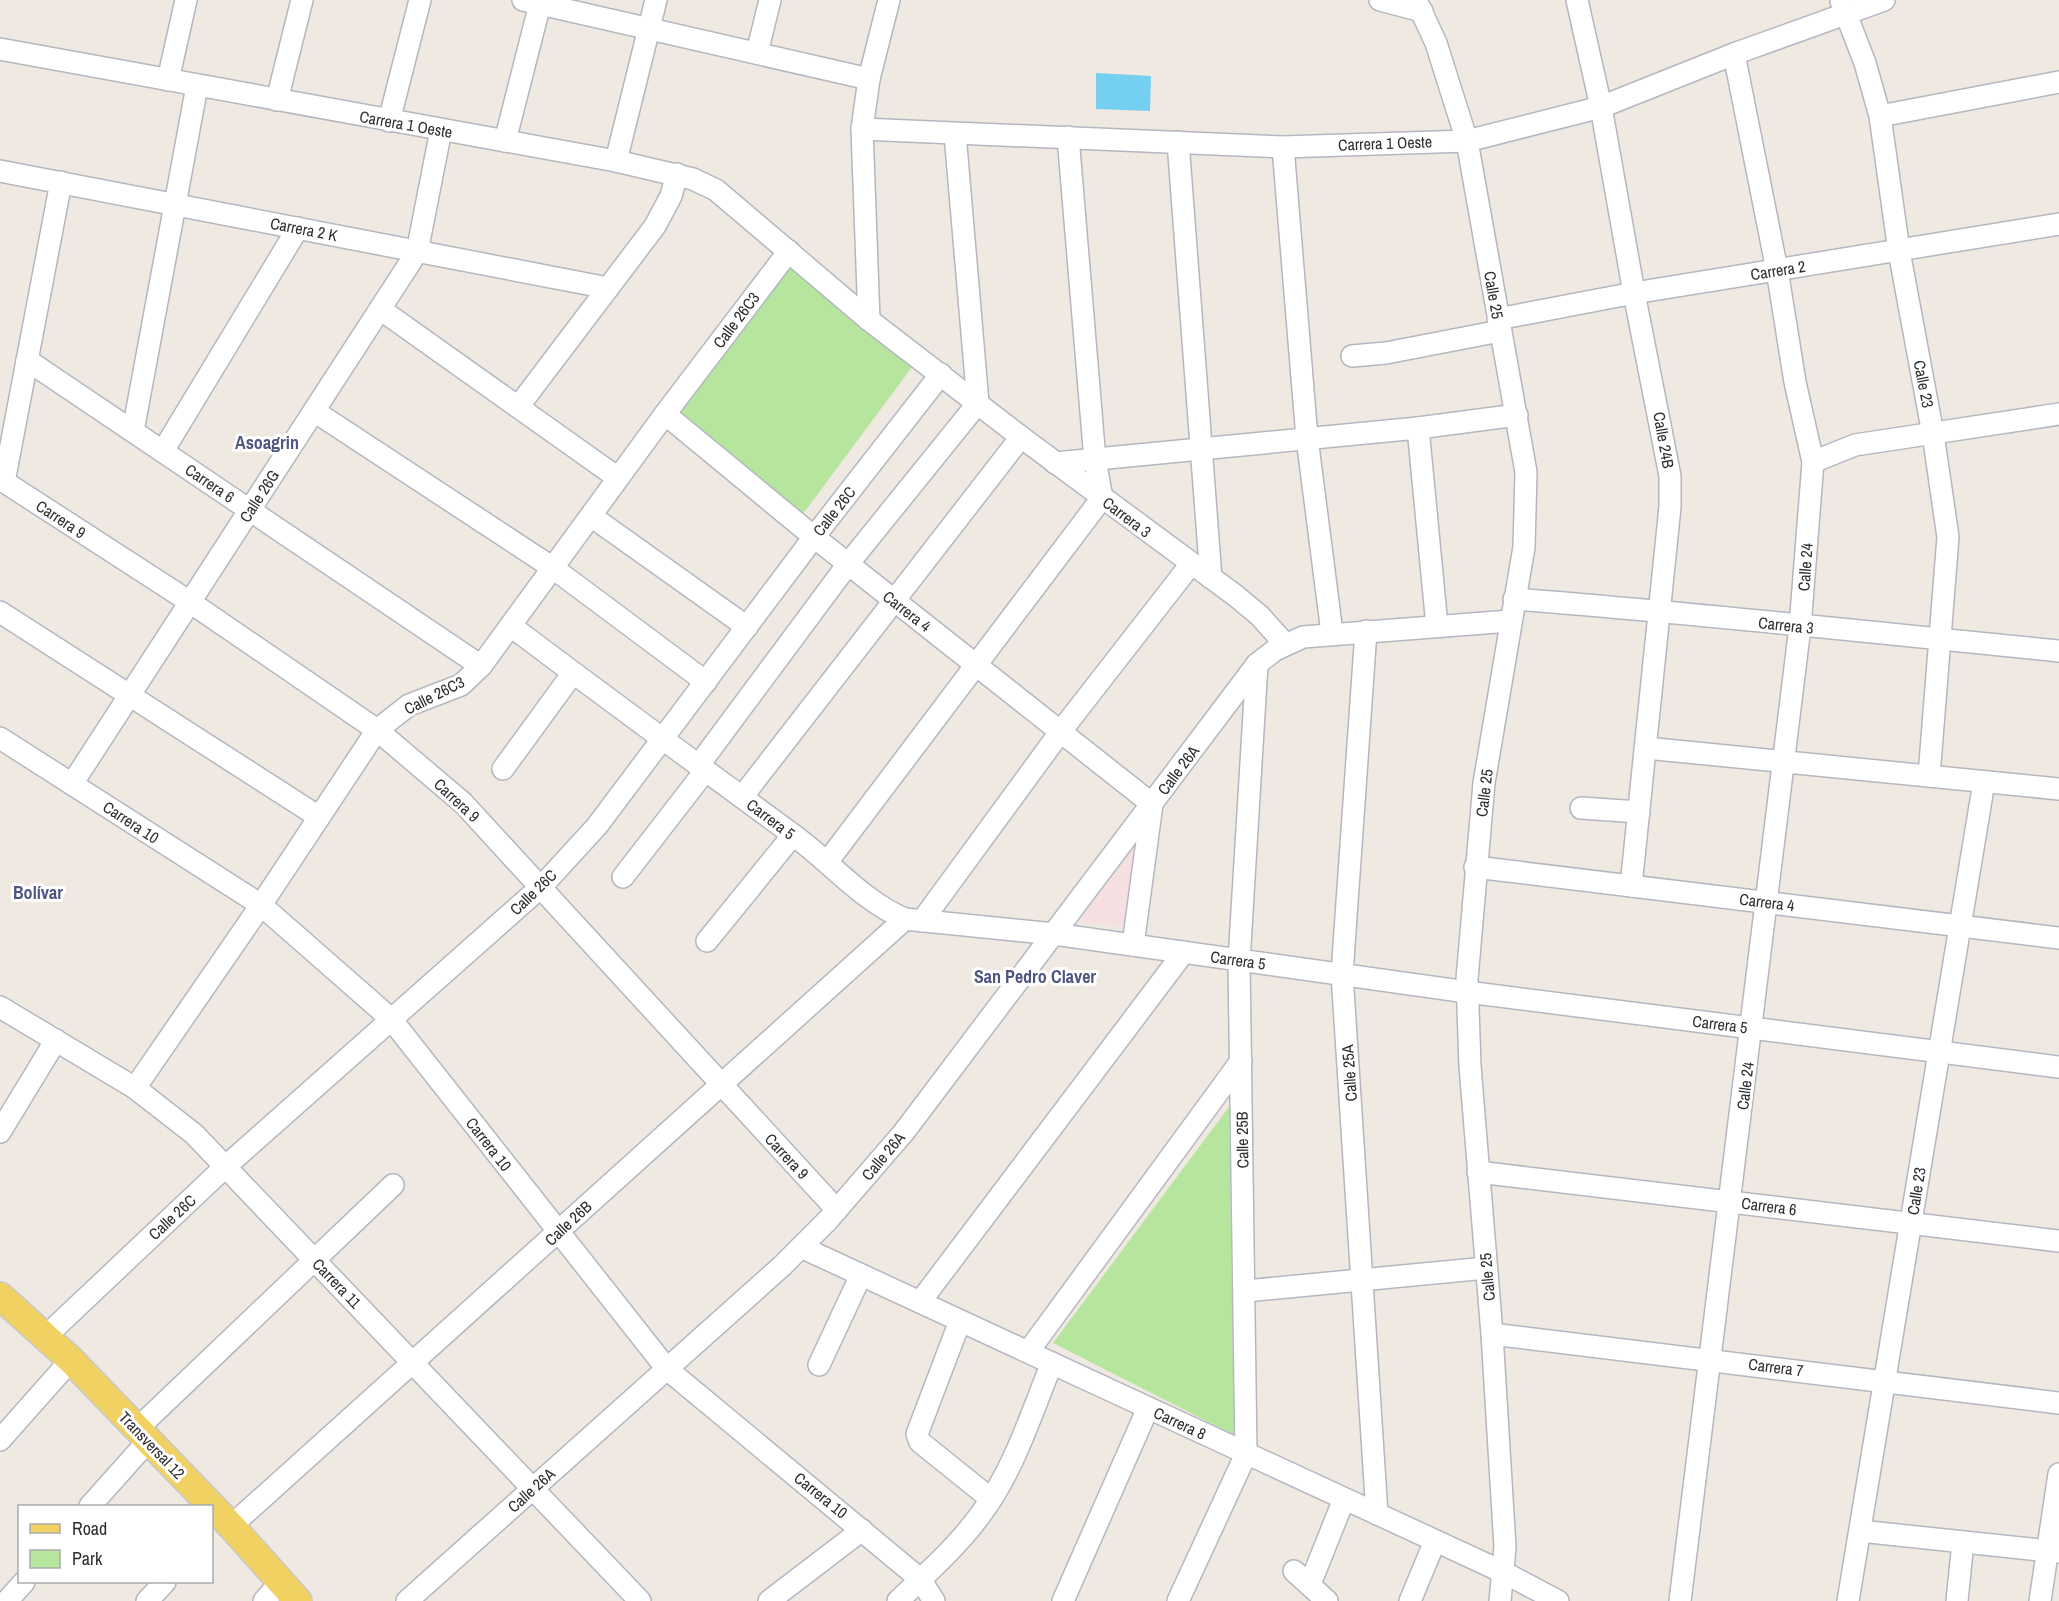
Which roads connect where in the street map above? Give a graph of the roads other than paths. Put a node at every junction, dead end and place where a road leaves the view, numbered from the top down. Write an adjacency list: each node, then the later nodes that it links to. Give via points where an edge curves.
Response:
1 (186, 0): 18 (street)
2 (302, 0): 21 (street)
3 (420, 0): 24 (street)
4 (656, 0): 13 (street)
5 (770, 0): 15 (street)
6 (889, 0): 17 (street)
7 (1380, 0): 11 (street)
8 (1577, 0): 22 (street, Calle 24B)
9 (1884, 0): 12 (street, Carrera 1 Oeste)
10 (535, 1): 13 (street); 29 (street)
11 (1419, 5): 30 (street, Calle 25, via 1436,43)
12 (1844, 6): 16 (street, Carrera 1 Oeste); 23 (street, Calle 23)
13 (649, 28): 15 (street); 33 (street)
14 (0, 50): 18 (street, Carrera 1 Oeste)
15 (757, 53): 17 (street)
16 (1734, 54): 22 (street, Carrera 1 Oeste); 43 (street, Calle 24)
17 (868, 79): 25 (street)
18 (168, 80): 20 (street, Carrera 1 Oeste)
19 (2059, 82): 23 (street)
20 (197, 86): 21 (street, Carrera 1 Oeste); 37 (street)
21 (278, 100): 24 (street, Carrera 1 Oeste)
22 (1601, 106): 30 (street, Carrera 1 Oeste); 45 (street, Calle 24B)
23 (1880, 116): 41 (street, Calle 23)
24 (389, 121): 26 (street, Carrera 1 Oeste)
25 (862, 129): 27 (street, Carrera 1 Oeste); 47 (street)
26 (441, 130): 29 (street, Carrera 1 Oeste); 42 (street, Calle 26G)
27 (955, 134): 28 (street, Carrera 1 Oeste); 52 (street)
28 (1068, 137): 31 (street, Carrera 1 Oeste); 65 (street)
29 (505, 141): 33 (street, Carrera 1 Oeste)
30 (1467, 141): 32 (street, Carrera 1 Oeste); 48 (street, Calle 25)
31 (1178, 142): 32 (street, Carrera 1 Oeste); 63 (street)
32 (1283, 147): 62 (street)
33 (616, 161): 35 (street, Carrera 1 Oeste)
34 (0, 171): 36 (street, Carrera 2 K)
35 (677, 174): 40 (street, Carrera 1 Oeste, via 716,190); 44 (street, via 671,196 655,226)
36 (61, 182): 37 (street, Carrera 2 K); 50 (street)
37 (175, 204): 39 (street, Carrera 2 K); 59 (street)
38 (2059, 224): 41 (street, Carrera 2)
39 (298, 228): 42 (street, Carrera 2 K); 64 (street)
40 (789, 251): 47 (street, Carrera 3); 55 (street, Calle 26C3)
41 (1899, 251): 43 (street, Carrera 2); 60 (street, Calle 23)
42 (417, 252): 44 (street, Carrera 2 K); 46 (street, Calle 26G)
43 (1777, 270): 45 (street, Carrera 2); 66 (street, Calle 24)
44 (608, 288): 53 (street)
45 (1634, 293): 48 (street, Carrera 2); 81 (street, Calle 24B, via 1670,476)
46 (380, 309): 53 (street); 54 (street, Calle 26G)
47 (869, 320): 51 (street, Carrera 3)
48 (1499, 325): 49 (street, Carrera 2, via 1386,353); 57 (street, Calle 25)
49 (1352, 356)
50 (27, 360): 59 (street, Carrera 6); 69 (street)
51 (941, 374): 52 (street, Carrera 3); 73 (street, Calle 26C)
52 (978, 403): 61 (street, Carrera 3); 74 (street)
53 (518, 407): 68 (street)
54 (314, 411): 71 (street, Calle 26G); 76 (street)
55 (665, 414): 68 (street, Calle 26C3); 73 (street, Carrera 4)
56 (2059, 414): 60 (street)
57 (1517, 415): 58 (street); 78 (street, Calle 25, via 1527,498 1524,547)
58 (1418, 428): 62 (street); 85 (street)
59 (132, 431): 64 (street, Carrera 6)
60 (1933, 434): 66 (street, via 1855,445); 90 (street, Calle 23, via 1948,537)
61 (1021, 437): 67 (street, Carrera 3); 79 (street)
62 (1307, 438): 63 (street); 89 (street)
63 (1201, 449): 65 (street); 77 (street)
64 (163, 451): 71 (street, Carrera 6)
65 (1095, 460): 67 (street); 70 (street)
66 (1813, 462): 87 (street, Calle 24)
67 (1055, 463): 70 (street, Carrera 3)
68 (618, 478): 72 (street, Calle 26C3)
69 (2, 480): 80 (street, Carrera 9)
70 (1102, 498): 75 (street, Carrera 3); 95 (street)
71 (250, 510): 80 (street, Calle 26G); 94 (street, Carrera 6)
72 (591, 516): 76 (street, Calle 26C3); 86 (street)
73 (813, 537): 74 (street, Carrera 4); 86 (street, Calle 26C)
74 (848, 564): 79 (street, Carrera 4); 105 (street)
75 (1191, 564): 77 (street, Carrera 3); 100 (street, Calle 26B)
76 (553, 568): 84 (street, Calle 26C3); 97 (street)
77 (1210, 578): 91 (street, Carrera 3, via 1260,616)
78 (1514, 599): 81 (street, Carrera 3); 83 (street, Calle 25)
79 (894, 600): 95 (street, Carrera 4); 111 (street)
80 (190, 602): 98 (street, Calle 26G); 99 (street, Carrera 9)
81 (1660, 610): 87 (street, Carrera 3); 103 (street, Calle 24B)
82 (0, 612): 98 (street)
83 (1510, 621): 85 (street); 118 (street, Calle 25)
84 (511, 626): 94 (street, Calle 26C3); 96 (street, Carrera 5)
85 (1437, 626): 88 (street)
86 (747, 627): 97 (street, Calle 26C)
87 (1800, 627): 90 (street, Carrera 3); 104 (street, Calle 24)
88 (1366, 631): 89 (street); 132 (street, Calle 25A)
89 (1332, 633): 91 (street)
90 (1941, 639): 92 (street, Carrera 3); 107 (street, Calle 23)
91 (1285, 644): 93 (street, Calle 26A)
92 (2059, 651)
93 (1257, 664): 112 (street, Calle 26A); 131 (street, Calle 25B)
94 (482, 666): 99 (street, Calle 26C3, via 461,685 409,705)
95 (977, 666): 100 (street, Carrera 4); 117 (street)
96 (573, 673): 102 (street, Carrera 5); 106 (street)
97 (706, 682): 102 (street, Calle 26C)
98 (129, 695): 109 (street, Calle 26G); 115 (street)
99 (377, 730): 115 (street, Calle 26C3); 121 (street, Carrera 9, via 463,803)
100 (1061, 731): 112 (street, Carrera 4); 124 (street, Calle 26B)
101 (0, 738): 109 (street, Carrera 10)
102 (662, 741): 105 (street, Carrera 5); 121 (street, Calle 26C, via 597,826)
103 (1646, 748): 104 (street); 114 (street, Calle 24B)
104 (1784, 763): 107 (street); 122 (street, Calle 24)
105 (701, 768): 111 (street, Carrera 5); 119 (street)
106 (503, 769)
107 (1929, 776): 108 (street)
108 (1984, 782): 110 (street); 125 (street, Calle 23)
109 (72, 784): 123 (street, Carrera 10)
110 (2059, 789)
111 (742, 797): 116 (street, Carrera 5)
112 (1152, 804): 126 (street, Calle 26A); 129 (street)
113 (1581, 808): 114 (street)
114 (1639, 812): 120 (street, Calle 24B)
115 (319, 817): 123 (street, Calle 26C3)
116 (794, 835): 117 (street, Carrera 5); 128 (street)
117 (828, 861): 124 (street, Carrera 5, via 888,912)
118 (1475, 867): 120 (street, Carrera 4); 133 (street, Calle 25)
119 (623, 877)
120 (1631, 885): 122 (street, Carrera 4)
121 (542, 886): 135 (street, Calle 26C); 141 (street, Carrera 9)
122 (1767, 902): 125 (street, Carrera 4); 136 (street, Calle 24)
123 (261, 905): 135 (street, Carrera 10); 142 (street, Calle 26C3)
124 (913, 920): 126 (street, Carrera 5); 141 (street, Calle 26B)
125 (1960, 926): 127 (street, Carrera 4); 138 (street, Calle 23)
126 (1054, 934): 129 (street, Carrera 5); 148 (street, Calle 26A, via 904,1132)
127 (2059, 938)
128 (707, 940)
129 (1133, 945): 130 (street, Carrera 5)
130 (1184, 952): 131 (street, Carrera 5); 159 (street)
131 (1239, 960): 132 (street, Carrera 5); 139 (street, Calle 25B)
132 (1342, 974): 133 (street, Carrera 5); 156 (street, Calle 25A)
133 (1467, 992): 136 (street, Carrera 5); 145 (street, Calle 25)
134 (0, 1007): 137 (street, Carrera 11)
135 (391, 1019): 144 (street, Calle 26C); 150 (street, Carrera 10)
136 (1752, 1028): 138 (street, Carrera 5); 147 (street, Calle 24)
137 (56, 1040): 142 (street, Carrera 11); 143 (street)
138 (1939, 1052): 140 (street, Carrera 5); 149 (street, Calle 23)
139 (1241, 1061): 157 (street, Calle 25B); 163 (street)
140 (2059, 1067)
141 (720, 1083): 148 (street, Carrera 9); 150 (street, Calle 26B)
142 (135, 1088): 144 (street, Carrera 11, via 194,1134)
143 (0, 1132)
144 (226, 1166): 153 (street, Carrera 11); 162 (street, Calle 26C)
145 (1478, 1172): 147 (street, Carrera 6); 154 (street, Calle 25)
146 (393, 1185): 153 (street)
147 (1731, 1202): 149 (street, Carrera 6); 164 (street, Calle 24)
148 (837, 1210): 152 (street, Calle 26A)
149 (1911, 1223): 151 (street, Carrera 6); 170 (street, Calle 23)
150 (559, 1232): 166 (street, Calle 26B); 169 (street, Carrera 10)
151 (2059, 1241)
152 (801, 1247): 155 (street, Carrera 8); 169 (street, Calle 26A)
153 (314, 1258): 166 (street, Carrera 11); 173 (street)
154 (1486, 1268): 156 (street); 161 (street, Calle 25)
155 (861, 1275): 159 (street, Carrera 8); 168 (street)
156 (1363, 1279): 157 (street); 182 (street, Calle 25A)
157 (1245, 1291): 175 (street, Calle 25B)
158 (0, 1296): 162 (main road, Transversal 12)
159 (920, 1302): 160 (street, Carrera 8)
160 (960, 1321): 163 (street, Carrera 8); 178 (street, via 917,1434 920,1442)
161 (1492, 1334): 164 (street, Carrera 7); 189 (street, Calle 25)
162 (46, 1336): 165 (main road, Transversal 12)
163 (1028, 1352): 167 (street, Carrera 8)
164 (1712, 1359): 170 (street, Carrera 7); 207 (street, Calle 24)
165 (71, 1360): 173 (main road, Transversal 12); 174 (street)
166 (414, 1363): 177 (street, Carrera 11); 183 (street, Calle 26B)
167 (1052, 1363): 172 (street, Carrera 8); 178 (street, via 1013,1459)
168 (819, 1365)
169 (667, 1369): 177 (street, Calle 26A); 184 (street, Carrera 10)
170 (1885, 1381): 171 (street, Carrera 7); 185 (street, Calle 23)
171 (2059, 1403)
172 (1148, 1408): 175 (street, Carrera 8); 201 (street)
173 (142, 1435): 180 (street); 181 (main road, Transversal 12)
174 (0, 1440)
175 (1246, 1454): 179 (street, Carrera 8); 202 (street, Calle 25B)
176 (2059, 1474): 188 (street)
177 (533, 1489): 196 (street, Calle 26A); 197 (street, Carrera 11)
178 (991, 1498): 190 (street, via 966,1534)
179 (1344, 1499): 182 (street, Carrera 8); 203 (street, via 1302,1577)
180 (91, 1505)
181 (204, 1505)
182 (1377, 1514): 186 (street, Carrera 8)
183 (222, 1525): 193 (main road, Transversal 12)
184 (862, 1530): 190 (street, Carrera 10); 198 (street)
185 (1860, 1531): 187 (street); 208 (street, Calle 23)
186 (1435, 1541): 189 (street, Carrera 8); 204 (street)
187 (1963, 1542): 188 (street); 209 (street)
188 (2053, 1551): 210 (street)
189 (1505, 1573): 205 (street, Calle 25); 206 (street, Carrera 8)
190 (920, 1579): 199 (street); 200 (street, Carrera 10)
191 (22, 1583): 194 (street)
192 (163, 1583): 195 (street)
193 (281, 1595)
194 (7, 1601)
195 (147, 1601)
196 (407, 1601)
197 (640, 1601)
198 (769, 1601)
199 (898, 1601)
200 (934, 1601)
201 (1063, 1601)
202 (1178, 1601)
203 (1328, 1601)
204 (1410, 1601)
205 (1500, 1601)
206 (1558, 1601)
207 (1680, 1601)
208 (1848, 1601)
209 (1957, 1601)
210 (2040, 1601)

